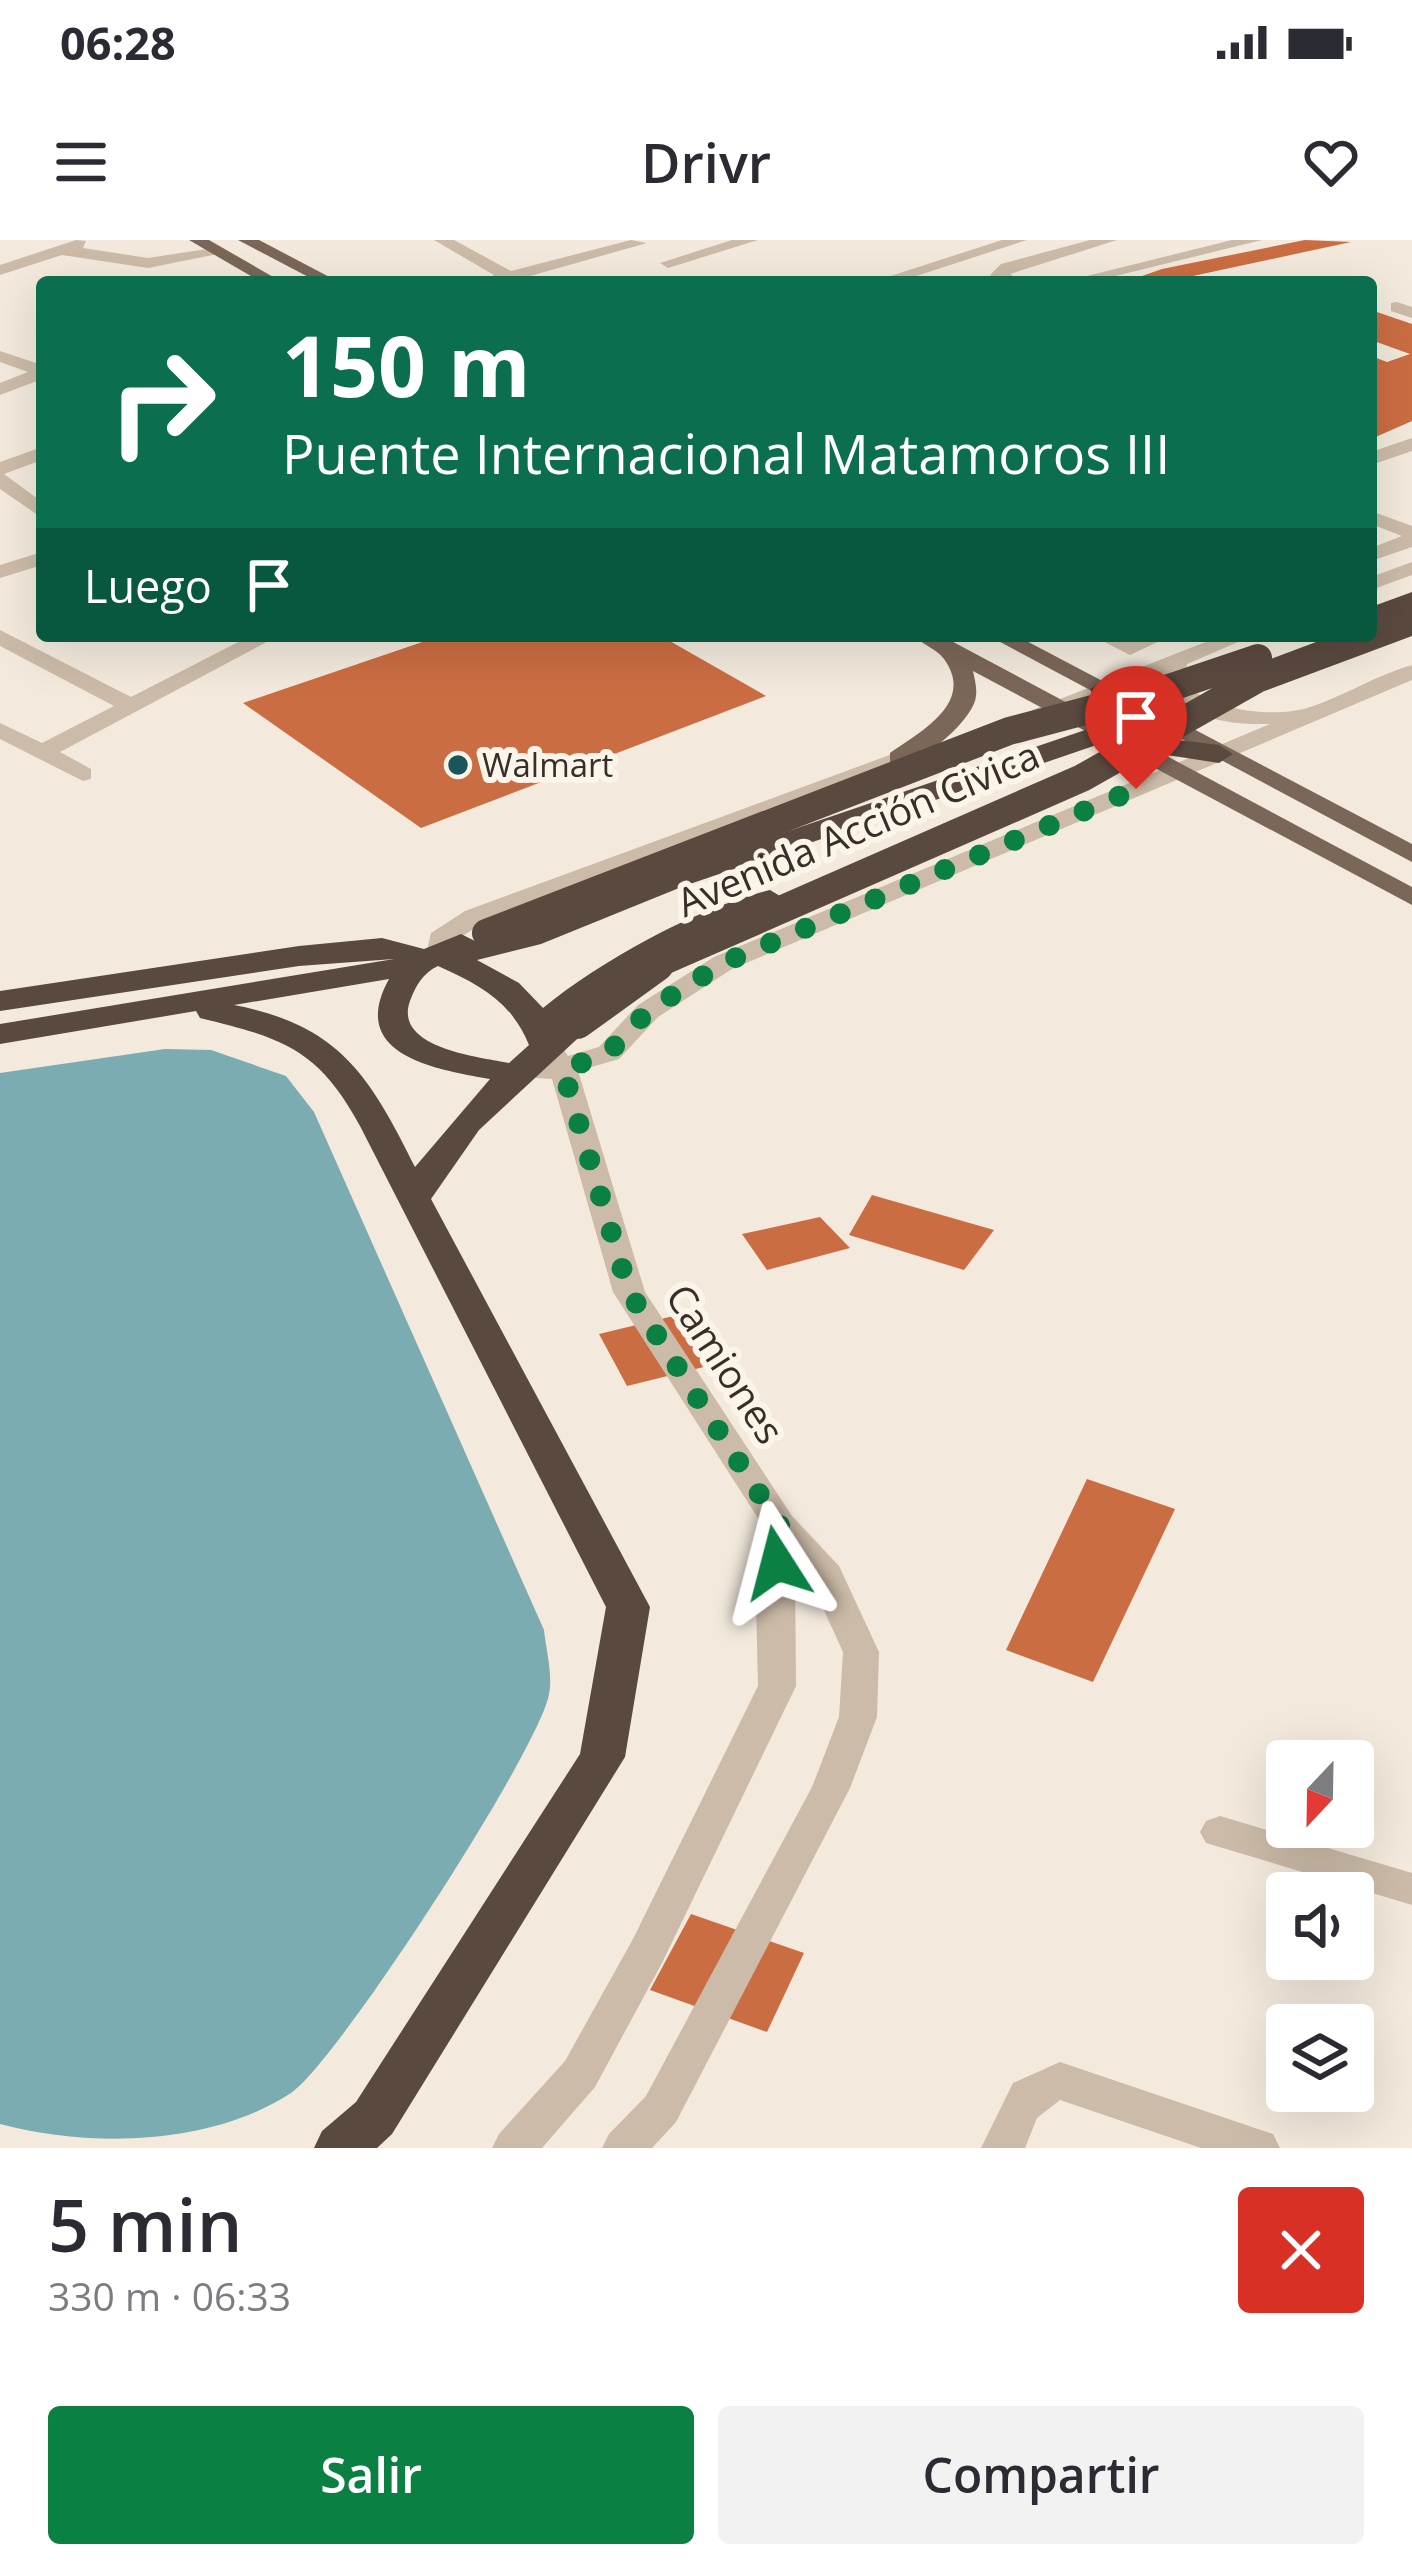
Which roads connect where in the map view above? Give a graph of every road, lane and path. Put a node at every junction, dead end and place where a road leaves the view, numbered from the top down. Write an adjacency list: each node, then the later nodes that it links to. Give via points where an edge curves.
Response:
1 (91, 240): 13 (street)
2 (139, 240): 10 (street)
3 (197, 240): 14 (main road)
4 (246, 240): 20 (main road)
5 (442, 240): 21 (street)
6 (750, 240): 17 (street)
7 (1019, 240): 12 (street)
8 (1109, 240): 15 (street)
9 (1254, 240): 27 (street)
10 (116, 242): 16 (street)
11 (637, 242): 17 (street); 22 (street)
12 (987, 243): 24 (street)
13 (60, 250): 16 (street); 18 (street)
14 (220, 253): 16 (street); 19 (main road)
15 (1051, 258): 25 (street); 26 (street)
16 (148, 263)
17 (668, 263): 23 (street)
18 (0, 270)
19 (263, 276)
20 (319, 276)
21 (508, 276)
22 (524, 276)
23 (674, 276)
24 (896, 276)
25 (1000, 276)
26 (1094, 276)
27 (1113, 276)
28 (0, 356): 29 (street)
29 (36, 370)
30 (36, 374): 31 (street)
31 (0, 389)
32 (1412, 443): 34 (street)
33 (36, 455): 35 (street)
34 (1377, 457)
35 (0, 470)
36 (0, 479): 37 (street)
37 (36, 507)
38 (1377, 521): 39 (street)
39 (1412, 536): 40 (street)
40 (1377, 552)
41 (36, 560): 43 (street)
42 (1412, 568): 44 (street)
43 (0, 572)
44 (1377, 582)
45 (1412, 586): 46 (highway)
46 (1377, 596)
47 (1412, 601): 48 (highway)
48 (1377, 614)
49 (1412, 621): 50 (highway, Avenida Acción Civica, bridge)
50 (1377, 634)
51 (0, 638): 63 (street)
52 (256, 642): 63 (street)
53 (936, 642): 58 (main road)
54 (1012, 642): 61 (main road)
55 (1225, 642): 59 (street, Avenida Acción Civica)
56 (1300, 642): 76 (highway, Avenida Acción Civica, bridge, via 991,738)
57 (1356, 642): 80 (highway, Avenida Acción Civica, bridge, via 1256,680 1066,785 663,959)
58 (951, 650): 62 (main road); 69 (main road, via 967,674 966,698)
59 (1185, 657): 61 (street, Avenida Acción Civica); 64 (street, via 1172,683 1198,707 1248,717)
60 (1406, 681): 64 (street)
61 (1104, 689): 62 (street, Avenida Acción Civica); 66 (highway); 68 (main road)
62 (1058, 705): 66 (main road); 69 (street, Avenida Acción Civica)
63 (133, 706): 67 (street)
64 (1314, 713): 68 (street)
65 (0, 730): 67 (street)
66 (1120, 739): 68 (highway); 70 (main road); 73 (highway); 75 (highway)
67 (42, 752): 71 (street)
68 (1220, 754): 70 (street); 72 (main road)
69 (898, 758): 76 (street, Avenida Acción Civica, via 474,917 440,939)
70 (1177, 771): 74 (main road); 80 (street, via 723,963 648,1011 609,1052)
71 (83, 774)
72 (1412, 854)
73 (667, 882): 75 (highway, via 665,891 680,904); 76 (highway, via 518,944)
74 (1412, 897)
75 (735, 914): 80 (highway, via 583,989)
76 (428, 959): 77 (highway, via 367,949); 78 (highway); 80 (highway, via 512,989); 80 (highway, via 390,1012 404,1041 442,1058)
77 (0, 1001)
78 (175, 1007): 79 (highway); 81 (highway, via 245,1016 314,1042 366,1098)
79 (0, 1034)
80 (548, 1048): 81 (highway, via 478,1106); 82 (street, Camiones, via 629,1292)
81 (413, 1199): 85 (highway, via 628,1607 602,1757 374,2118)
82 (780, 1526): 86 (street, via 777,1686 580,2074); 87 (street, Camiones, via 826,1575 861,1652 858,1717 831,1788 661,2109)
83 (1220, 1832): 84 (street)
84 (1412, 1889)
85 (340, 2148)
86 (514, 2148)
87 (624, 2148)
88 (1003, 2148): 89 (street, via 1023,2102 1039,2084 1060,2081)
89 (1258, 2148)

